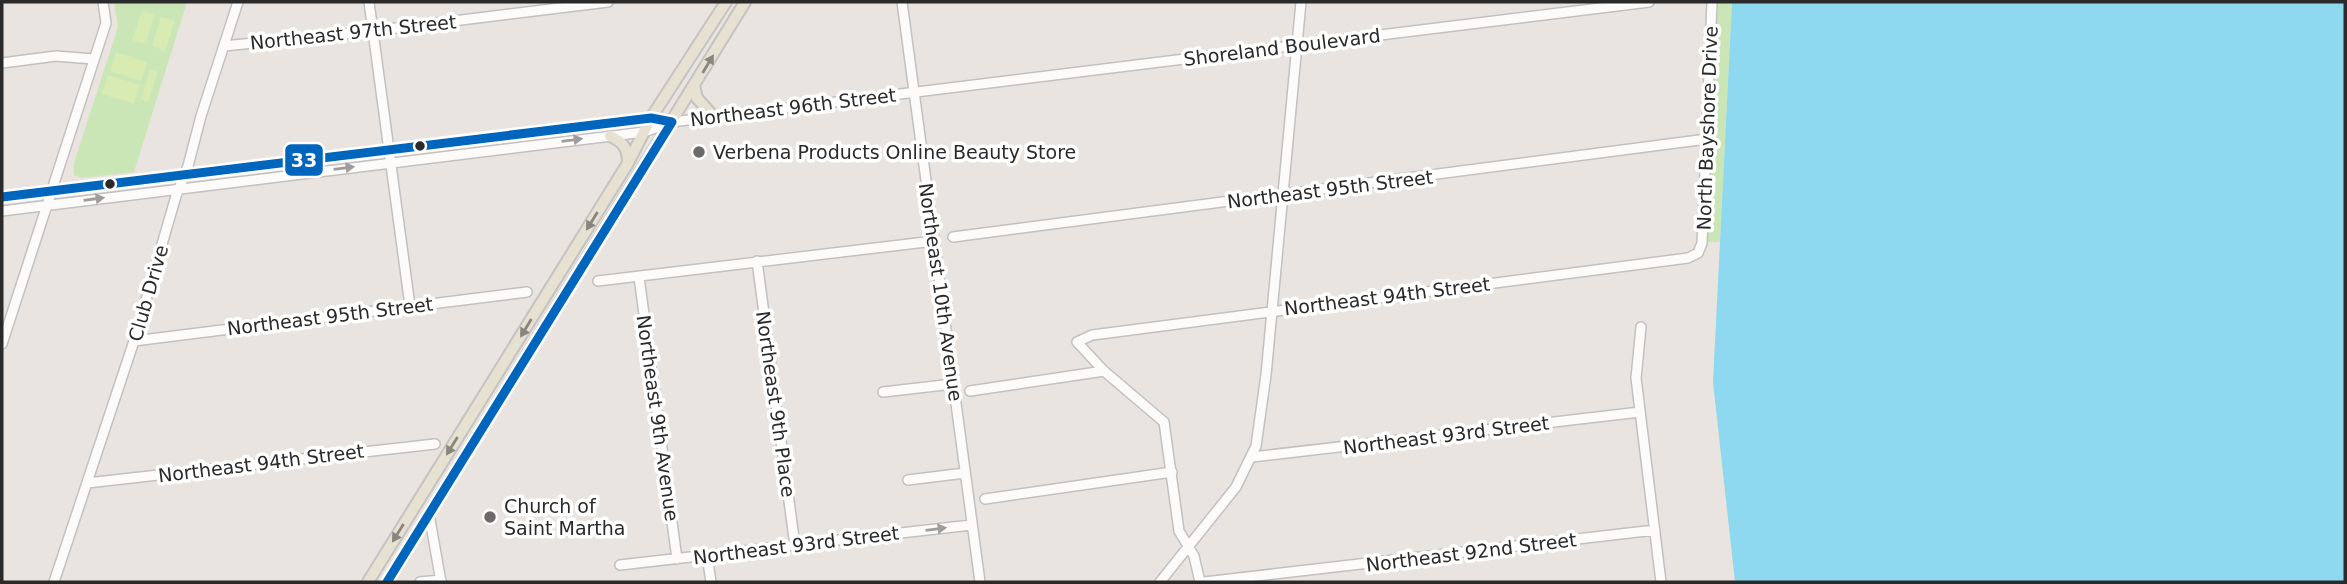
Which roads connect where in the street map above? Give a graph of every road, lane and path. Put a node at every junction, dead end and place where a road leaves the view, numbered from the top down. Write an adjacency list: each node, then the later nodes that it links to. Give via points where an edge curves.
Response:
1 (103, 2): 14 (street, via 106,23)
2 (238, 2): 13 (street, Club Drive)
3 (369, 2): 11 (street)
4 (608, 2): 11 (street, Northeast 97th Street)
5 (726, 2): 19 (main road)
6 (745, 2): 16 (main road, one-way to 6)
7 (902, 2): 17 (street, Northeast 10th Avenue)
8 (1301, 2): 12 (street)
9 (1649, 2): 12 (street, Shoreland Boulevard)
10 (1712, 2): 23 (street, North Bayshore Drive)
11 (372, 31): 13 (street, Northeast 97th Street); 24 (street)
12 (1296, 45): 17 (street, Shoreland Boulevard); 30 (street)
13 (224, 47): 27 (street, Club Drive)
14 (93, 59): 15 (street, via 69,55); 29 (street)
15 (2, 63)
16 (694, 86): 18 (main road, via 698,100); 20 (main road)
17 (914, 93): 18 (street, Northeast 96th Street); 35 (street, Northeast 10th Avenue)
18 (714, 117): 20 (street, Northeast 96th Street)
19 (651, 118): 20 (street, Northeast 96th Street); 21 (main road); 24 (street, Northeast 96th Street)
20 (672, 122): 21 (street, Northeast 96th Street); 49 (main road)
21 (644, 132): 22 (street, Northeast 96th Street); 26 (main road)
22 (610, 136): 25 (street, Northeast 96th Street, one-way to 22); 26 (main road, via 621,141)
23 (1707, 139): 30 (street, Northeast 95th Street); 36 (street, North Bayshore Drive)
24 (390, 150): 25 (street); 27 (street, Northeast 96th Street)
25 (391, 162): 28 (street, Northeast 96th Street, one-way to 25); 41 (street)
26 (628, 163): 46 (main road, one-way to 46)
27 (185, 175): 28 (street, Club Drive); 29 (street, Northeast 96th Street)
28 (179, 188): 32 (street, Northeast 96th Street, one-way to 28); 44 (street, Club Drive)
29 (51, 191): 31 (street, Northeast 96th Street); 32 (street)
30 (1282, 195): 34 (street, Northeast 95th Street); 42 (street)
31 (2, 197)
32 (47, 205): 33 (street, Northeast 96th Street); 45 (street)
33 (2, 211)
34 (953, 237)
35 (933, 240): 37 (street); 48 (street, Northeast 10th Avenue)
36 (1698, 253): 42 (street, Northeast 94th Street, via 1688,258)
37 (757, 261): 38 (street); 64 (street, Northeast 9th Place)
38 (639, 277): 39 (street); 67 (street, Northeast 9th Avenue)
39 (598, 281)
40 (527, 292): 41 (street, Northeast 95th Street)
41 (410, 306): 44 (street, Northeast 95th Street)
42 (1272, 311): 47 (street, Northeast 94th Street, via 1092,335 1077,342); 54 (street, via 1262,410)
43 (1641, 327): 52 (street, via 1636,378)
44 (134, 341): 58 (street, Club Drive)
45 (2, 344)
46 (510, 354): 49 (main road, via 505,373); 59 (main road, one-way to 59)
47 (1104, 371): 50 (street); 56 (street, via 1164,422)
48 (953, 384): 51 (street); 55 (street, Northeast 10th Avenue)
49 (508, 387): 61 (main road)
50 (970, 391)
51 (883, 392)
52 (1640, 412): 54 (street, Northeast 93rd Street); 63 (street)
53 (435, 443): 58 (street, Northeast 94th Street)
54 (1252, 457): 65 (street, via 1236,487)
55 (965, 472): 57 (street); 62 (street, Northeast 10th Avenue)
56 (1172, 472): 60 (street); 65 (street, via 1179,531)
57 (908, 480)
58 (87, 483): 70 (street, Club Drive)
59 (428, 484): 61 (main road); 71 (main road, one-way to 71)
60 (985, 499)
61 (429, 514): 69 (street); 72 (main road)
62 (971, 525): 64 (street, Northeast 93rd Street, one-way to 62); 75 (street, Northeast 10th Avenue)
63 (1654, 530): 77 (street, Northeast 92nd Street); 78 (street)
64 (795, 546): 66 (street, Northeast 93rd Street)
65 (1188, 548): 76 (street); 77 (street)
66 (707, 555): 67 (street, Northeast 93rd Street); 74 (street)
67 (677, 559): 68 (street, Northeast 93rd Street)
68 (620, 565)
69 (441, 581): 73 (street)
70 (54, 582)
71 (368, 582)
72 (387, 582)
73 (420, 582)
74 (711, 582)
75 (980, 582)
76 (1160, 582)
77 (1202, 582)
78 (1661, 582)

